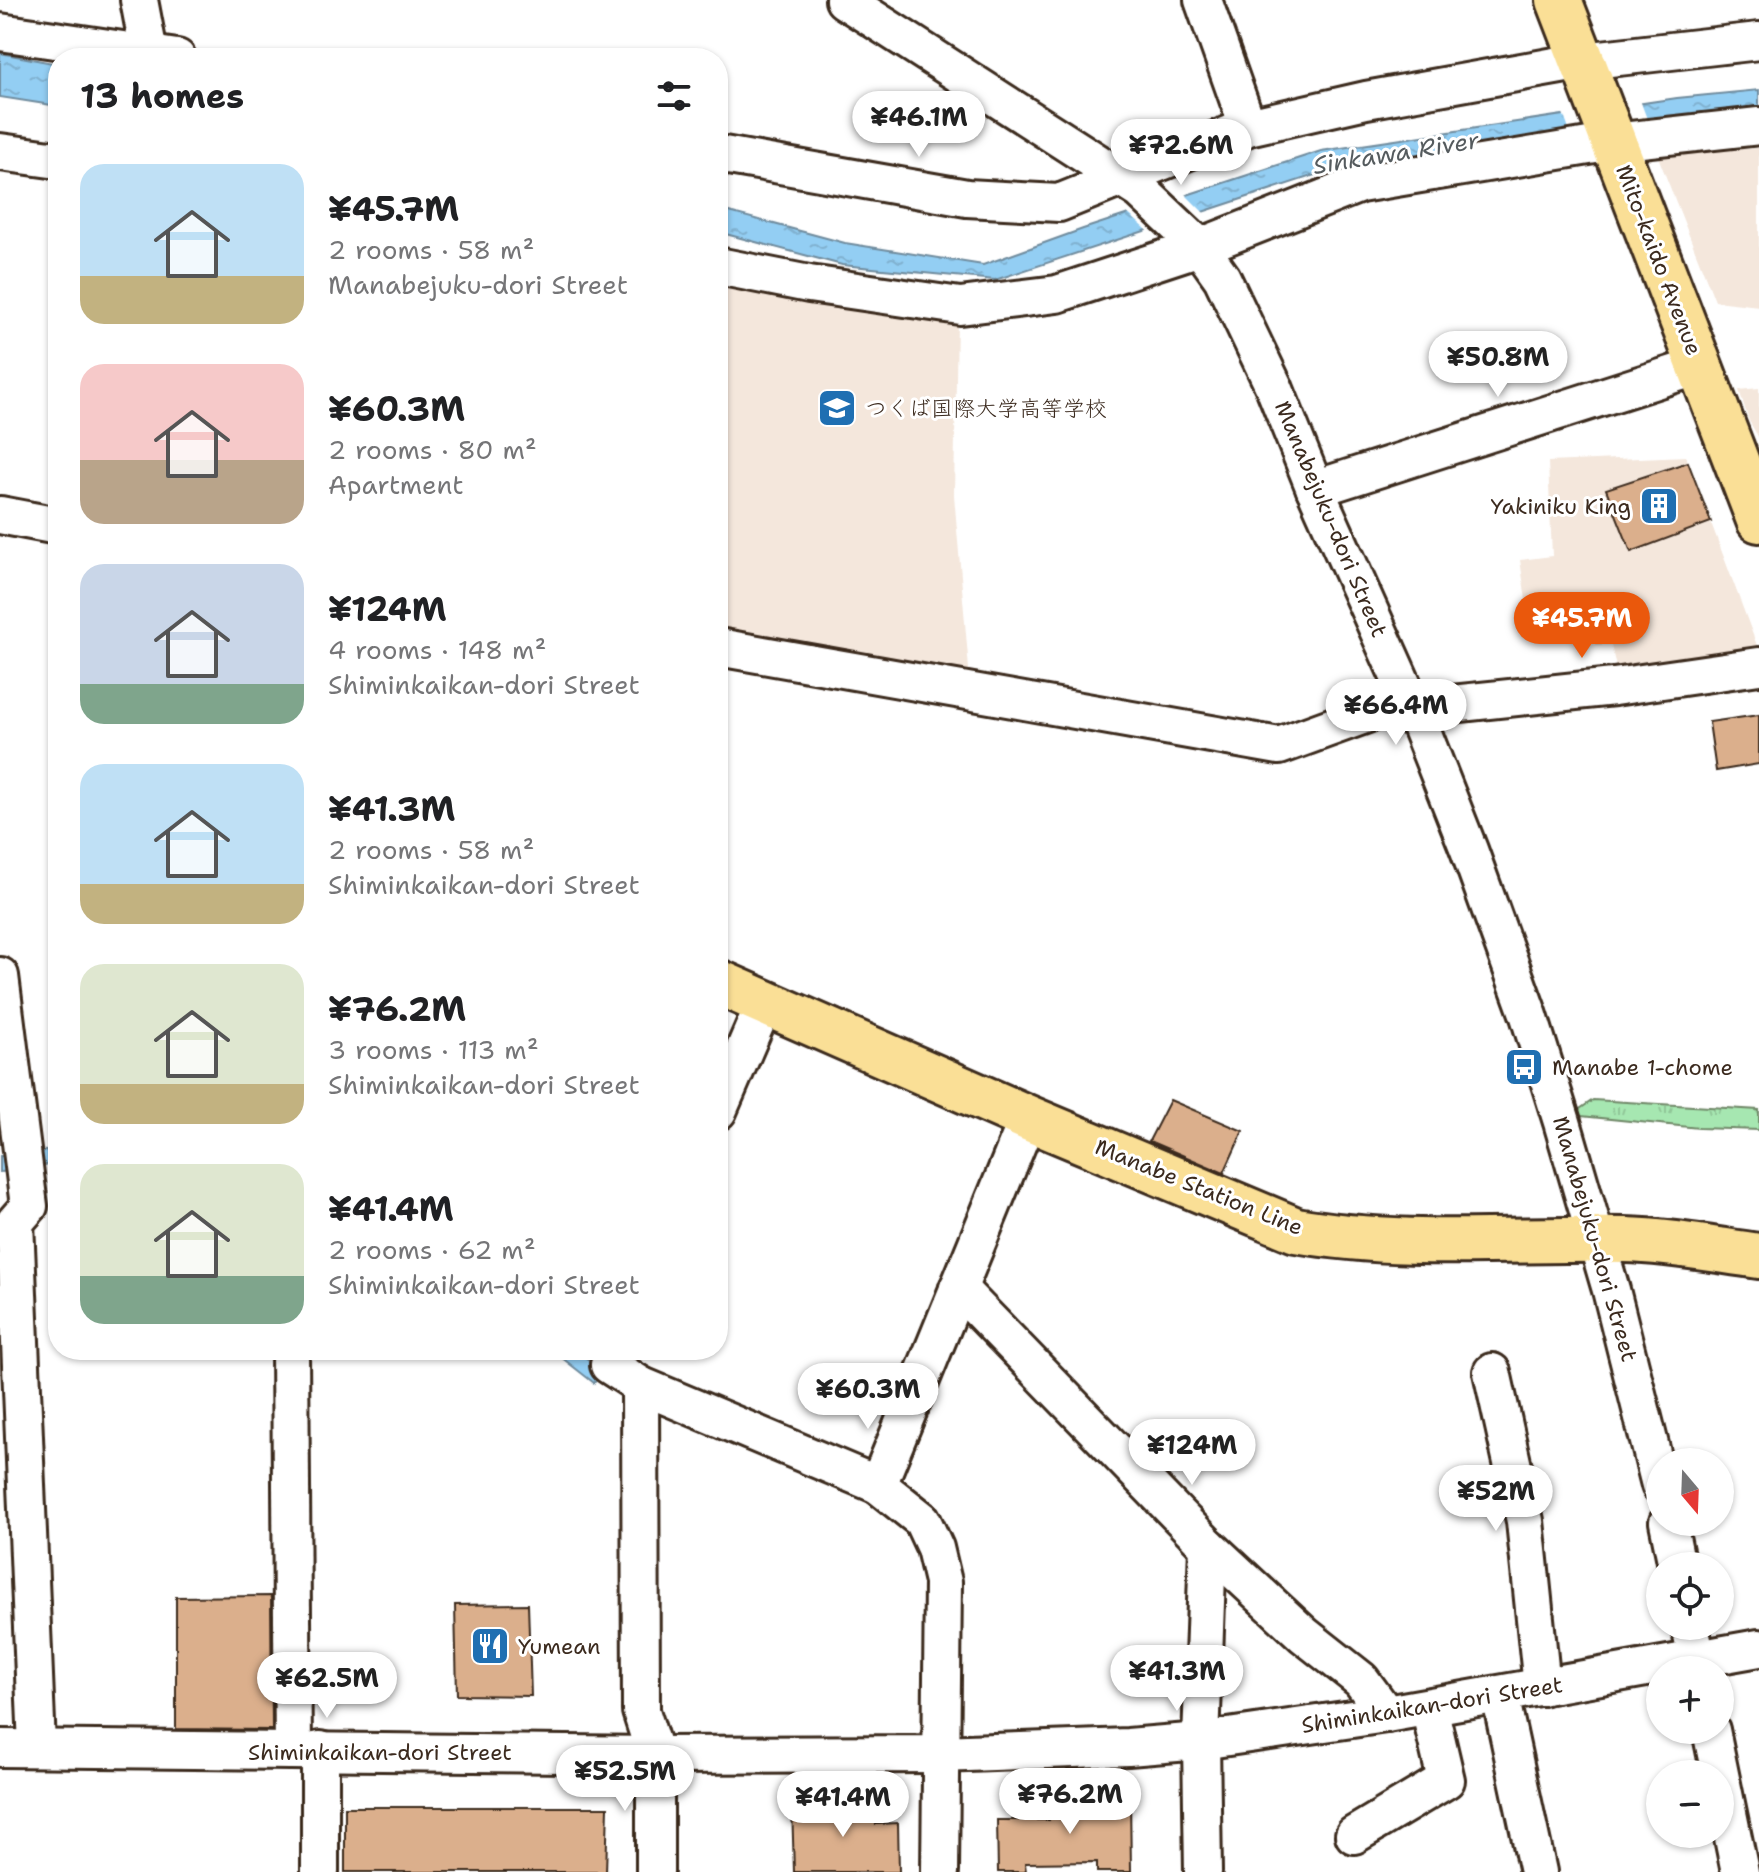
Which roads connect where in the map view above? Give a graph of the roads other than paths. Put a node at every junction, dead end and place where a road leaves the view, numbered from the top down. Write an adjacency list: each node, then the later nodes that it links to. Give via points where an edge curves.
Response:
1 (139, 0): 8 (street)
2 (844, 0): 16 (street, Manabejuku-dori Street)
3 (1203, 0): 11 (street)
4 (1559, 0): 9 (main road, Mito-kaido Avenue)
5 (0, 32): 7 (street)
6 (1759, 41): 9 (street)
7 (109, 48)
8 (160, 48)
9 (1586, 68): 11 (street, via 1366,100); 12 (main road, Mito-kaido Avenue)
10 (1759, 126): 12 (street)
11 (1248, 127): 16 (street)
12 (1612, 139): 17 (street, via 1360,184); 19 (main road, Mito-kaido Avenue)
13 (0, 152): 15 (street)
14 (728, 156): 16 (street, via 967,198 1059,203)
15 (48, 159)
16 (1132, 185): 17 (street, Manabejuku-dori Street)
17 (1190, 238): 18 (street, via 1057,294 960,306); 20 (street, Manabejuku-dori Street, via 1222,278 1246,324)
18 (728, 268)
19 (1699, 366): 20 (street); 22 (main road, Mito-kaido Avenue)
20 (1315, 489): 26 (street, Manabejuku-dori Street)
21 (0, 515): 23 (street)
22 (1759, 520)
23 (48, 524)
24 (728, 649): 26 (street, via 1279,746 1389,706)
25 (1759, 666): 26 (street)
26 (1413, 708): 33 (street, Manabejuku-dori Street, via 1529,1016)
27 (0, 976): 32 (street)
28 (728, 986): 29 (main road, Manabe Station Line)
29 (765, 1002): 30 (street); 31 (main road, Manabe Station Line)
30 (728, 1088)
31 (1028, 1118): 33 (main road, Manabe Station Line, via 1296,1230 1342,1238); 35 (street)
32 (29, 1205): 51 (street, via 15,1222)
33 (1598, 1240): 34 (main road, Manabe Station Line); 40 (street, Manabejuku-dori Street)
34 (1759, 1256)
35 (958, 1288): 41 (street); 42 (street)
36 (290, 1360): 53 (street)
37 (611, 1360): 39 (street, via 609,1365)
38 (1492, 1372): 45 (street, via 1525,1521)
39 (640, 1385): 41 (street); 55 (street, via 641,1711)
40 (1652, 1448)
41 (878, 1485): 54 (street, via 922,1520 943,1582)
42 (1208, 1546): 48 (street, via 1361,1680); 49 (street)
43 (1759, 1648): 44 (street, Shiminkaikan-dori Street)
44 (1696, 1652): 45 (street, Shiminkaikan-dori Street)
45 (1542, 1687): 46 (street, Shiminkaikan-dori Street)
46 (1500, 1695): 47 (street, Shiminkaikan-dori Street); 61 (street)
47 (1429, 1707): 48 (street, Shiminkaikan-dori Street); 56 (street, via 1446,1780)
48 (1386, 1714): 49 (street, Shiminkaikan-dori Street)
49 (1201, 1741): 54 (street, Shiminkaikan-dori Street); 60 (street)
50 (1714, 1744): 62 (street)
51 (37, 1747): 52 (street, Shiminkaikan-dori Street); 53 (street, Shiminkaikan-dori Street)
52 (0, 1748)
53 (307, 1751): 55 (street, Shiminkaikan-dori Street); 57 (street)
54 (941, 1754): 55 (street, Shiminkaikan-dori Street); 59 (street)
55 (655, 1755): 58 (street)
56 (1354, 1835)
57 (320, 1872)
58 (655, 1872)
59 (940, 1872)
60 (1203, 1872)
61 (1538, 1872)
62 (1740, 1872)

